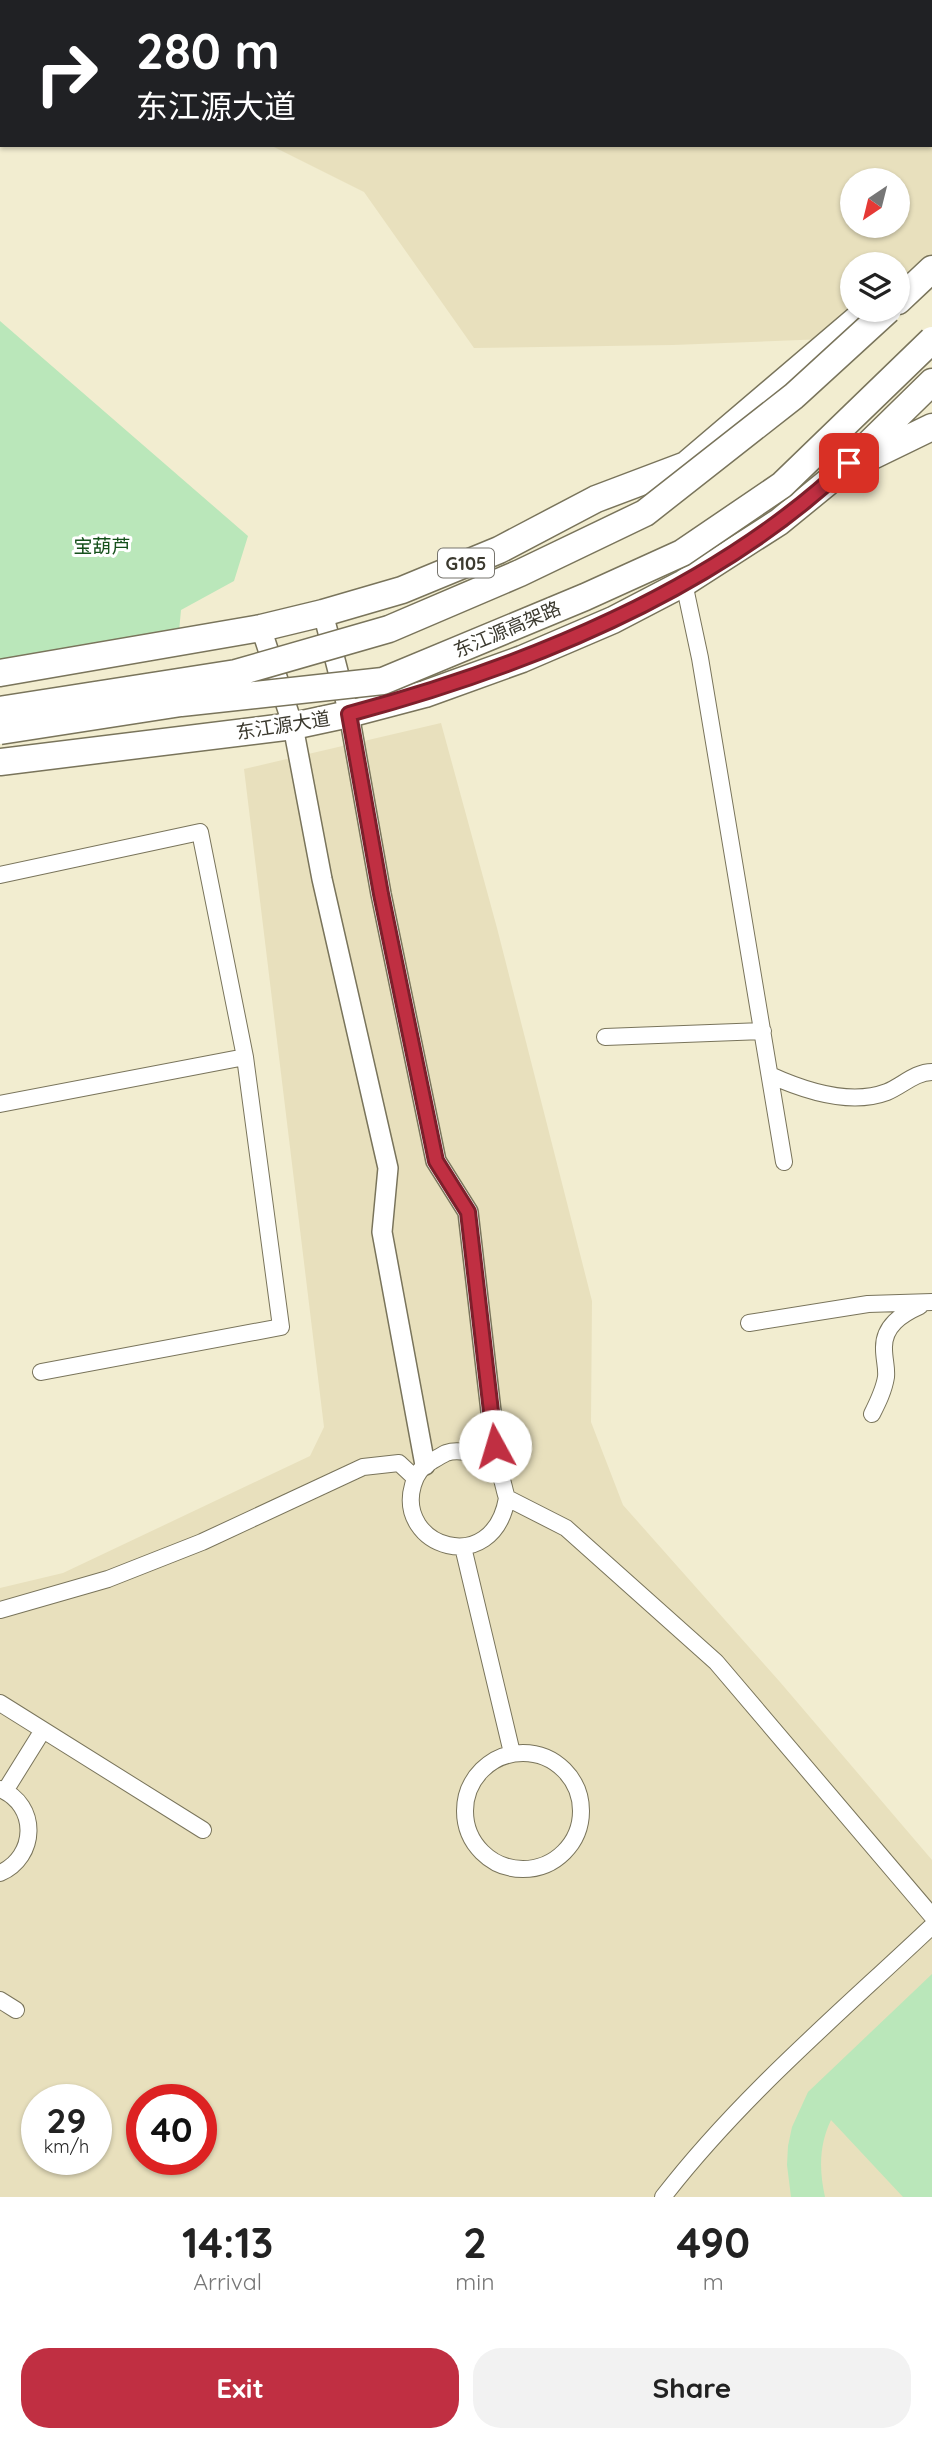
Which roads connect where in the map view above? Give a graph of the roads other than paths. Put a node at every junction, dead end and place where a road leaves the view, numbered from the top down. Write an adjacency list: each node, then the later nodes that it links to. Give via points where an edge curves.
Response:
1 (932, 254): 3 (highway)
2 (932, 269): 4 (highway)
3 (910, 273)
4 (910, 290)
5 (853, 322): 12 (highway, G105 / G105, via 686,465 596,499 499,550 414,585)
6 (875, 322): 19 (highway, bridge, via 793,396 645,513 520,573 389,629 236,673)
7 (932, 340): 22 (highway, 东江源高架路, bridge, via 782,485 682,553 585,597 383,681 181,702)
8 (932, 382): 10 (highway, 东江源大道)
9 (932, 427): 10 (highway)
10 (839, 473): 11 (highway, 东江源大道, via 779,522)
11 (684, 583): 20 (highway, 东江源大道, via 522,659 425,694); 27 (street)
12 (323, 613): 13 (highway, G105 / G105); 20 (street)
13 (261, 628): 15 (highway, G105 / G105); 21 (street)
14 (117, 646): 16 (street)
15 (154, 646): 17 (highway, G105 / G105); 18 (highway, via 82,675)
16 (0, 664)
17 (0, 673)
18 (0, 688)
19 (0, 710)
20 (349, 714): 21 (highway, 东江源大道); 39 (street, via 436,1161 468,1212)
21 (293, 726): 23 (highway, 东江源大道); 38 (street, via 322,879 388,1168 382,1232)
22 (0, 731)
23 (228, 734): 24 (highway, via 80,737); 25 (highway, 东江源大道)
24 (0, 749)
25 (0, 762)
26 (0, 875): 29 (street, via 200,832)
27 (763, 1031): 28 (street); 31 (street)
28 (605, 1037)
29 (245, 1056): 32 (street); 36 (street, via 281,1327)
30 (932, 1072): 31 (street, via 868,1098 810,1090)
31 (770, 1075): 33 (street)
32 (0, 1104)
33 (784, 1162)
34 (930, 1302): 35 (street, via 868,1304); 37 (street, via 900,1314 889,1329 883,1346 884,1389)
35 (749, 1323)
36 (41, 1372)
37 (872, 1414)
38 (420, 1471): 39 (street, via 449,1452 477,1454); 41 (street, via 411,1494 419,1526 431,1538); 42 (street, via 399,1463 363,1467 202,1542 108,1579)
39 (498, 1472): 40 (street)
40 (507, 1498): 41 (street, via 495,1531 481,1542); 49 (street, via 566,1528 716,1662)
41 (463, 1547): 45 (street)
42 (0, 1611)
43 (0, 1703): 44 (street)
44 (43, 1730): 46 (street); 47 (street)
45 (512, 1753): 45 (street, via 544,1756 562,1768 582,1805 570,1846 554,1860 534,1868 512,1868 492,1860 476,1846 467,1826 470,1784 492,1761)
46 (3, 1790): 48 (street, via 21,1805 29,1835 23,1855)
47 (203, 1830)
48 (0, 1873)
49 (932, 1916)
50 (932, 1926): 53 (street, via 791,2057)
51 (0, 2000): 52 (street)
52 (16, 2010)
53 (663, 2197)

